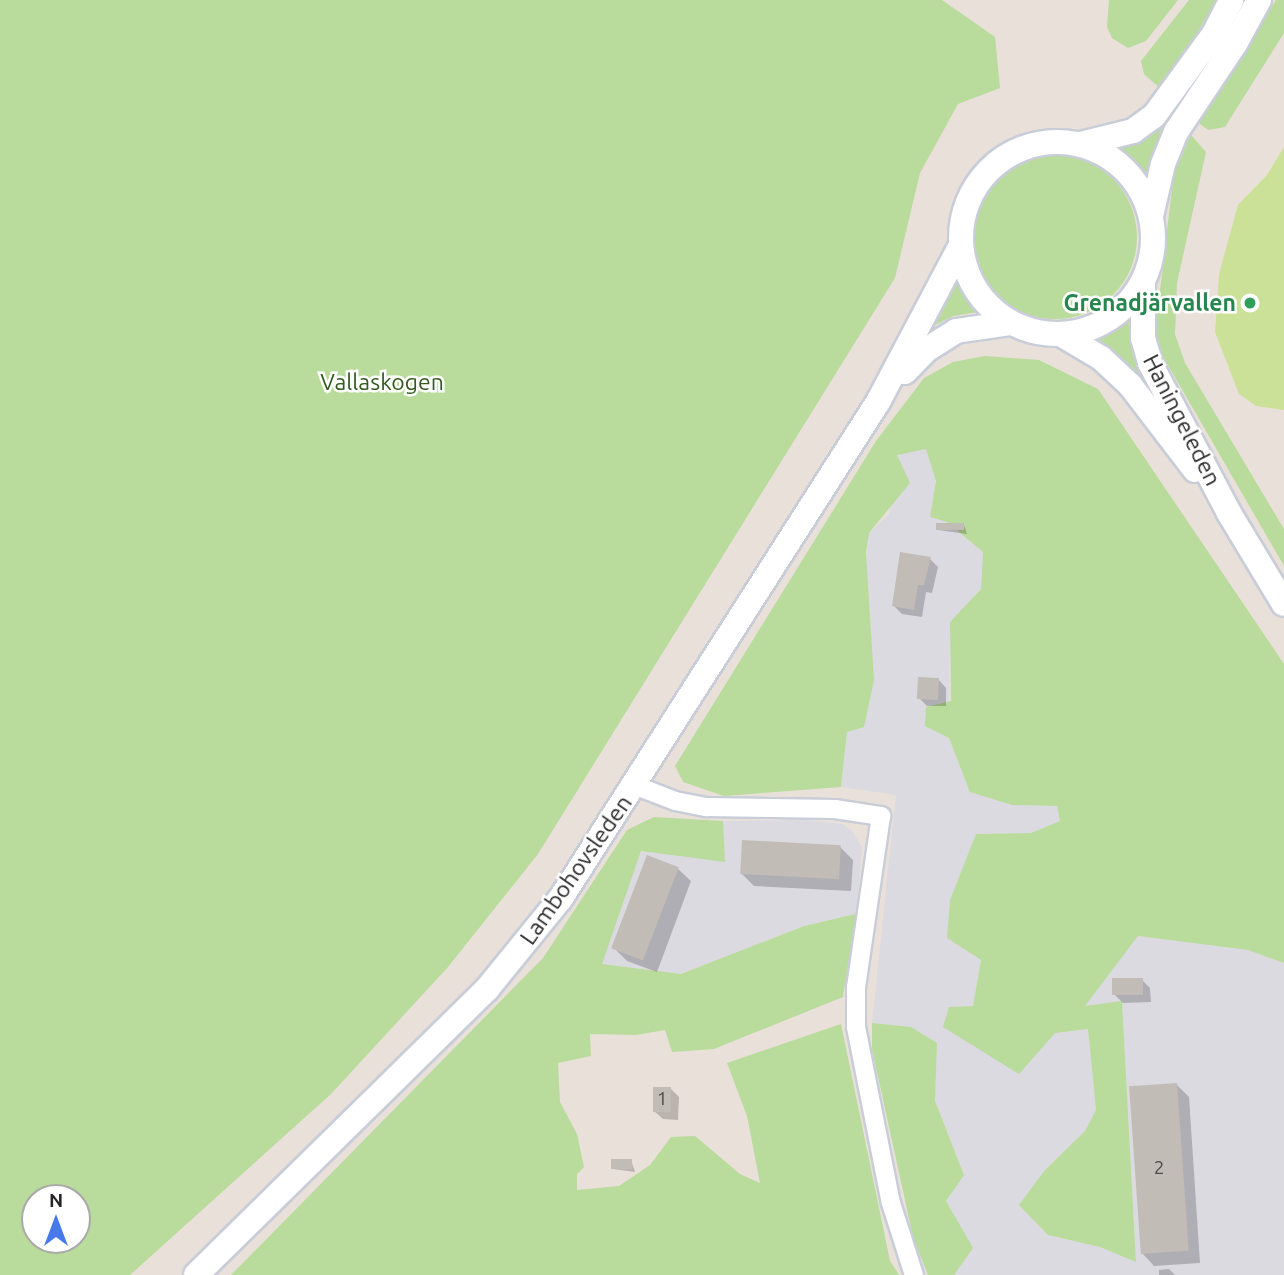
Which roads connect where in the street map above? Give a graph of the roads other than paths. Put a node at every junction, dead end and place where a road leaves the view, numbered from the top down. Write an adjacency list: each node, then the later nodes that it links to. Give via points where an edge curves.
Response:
1 (1231, 0): 3 (main road, via 1214,34 1154,116 1133,131)
2 (1259, 0): 4 (main road, via 1236,44 1177,132 1163,164)
3 (1080, 144): 4 (main road, via 1100,151 1133,177); 5 (main road, via 1054,141 1004,157 970,196 961,221)
4 (1151, 216): 6 (main road, via 1154,238)
5 (960, 247): 7 (main road, via 976,292); 9 (main road, Lambohovsleden)
6 (1143, 283): 8 (main road, via 1110,320); 10 (main road, Haningeleden, via 1143,338 1150,363)
7 (1011, 323): 8 (main road, via 1035,333); 9 (main road, Lambohovsleden, via 980,325 941,339)
8 (1062, 335): 10 (main road, Haningeleden, via 1101,358 1130,385)
9 (878, 402): 12 (main road, Lambohovsleden)
10 (1229, 513): 11 (main road, Haningeleden)
11 (1284, 604)
12 (634, 785): 13 (main road, Lambohovsleden, via 561,898 487,989); 14 (street, via 674,801 707,807 835,809 881,816 856,987 856,1027 891,1203)
13 (197, 1275)
14 (914, 1275)

